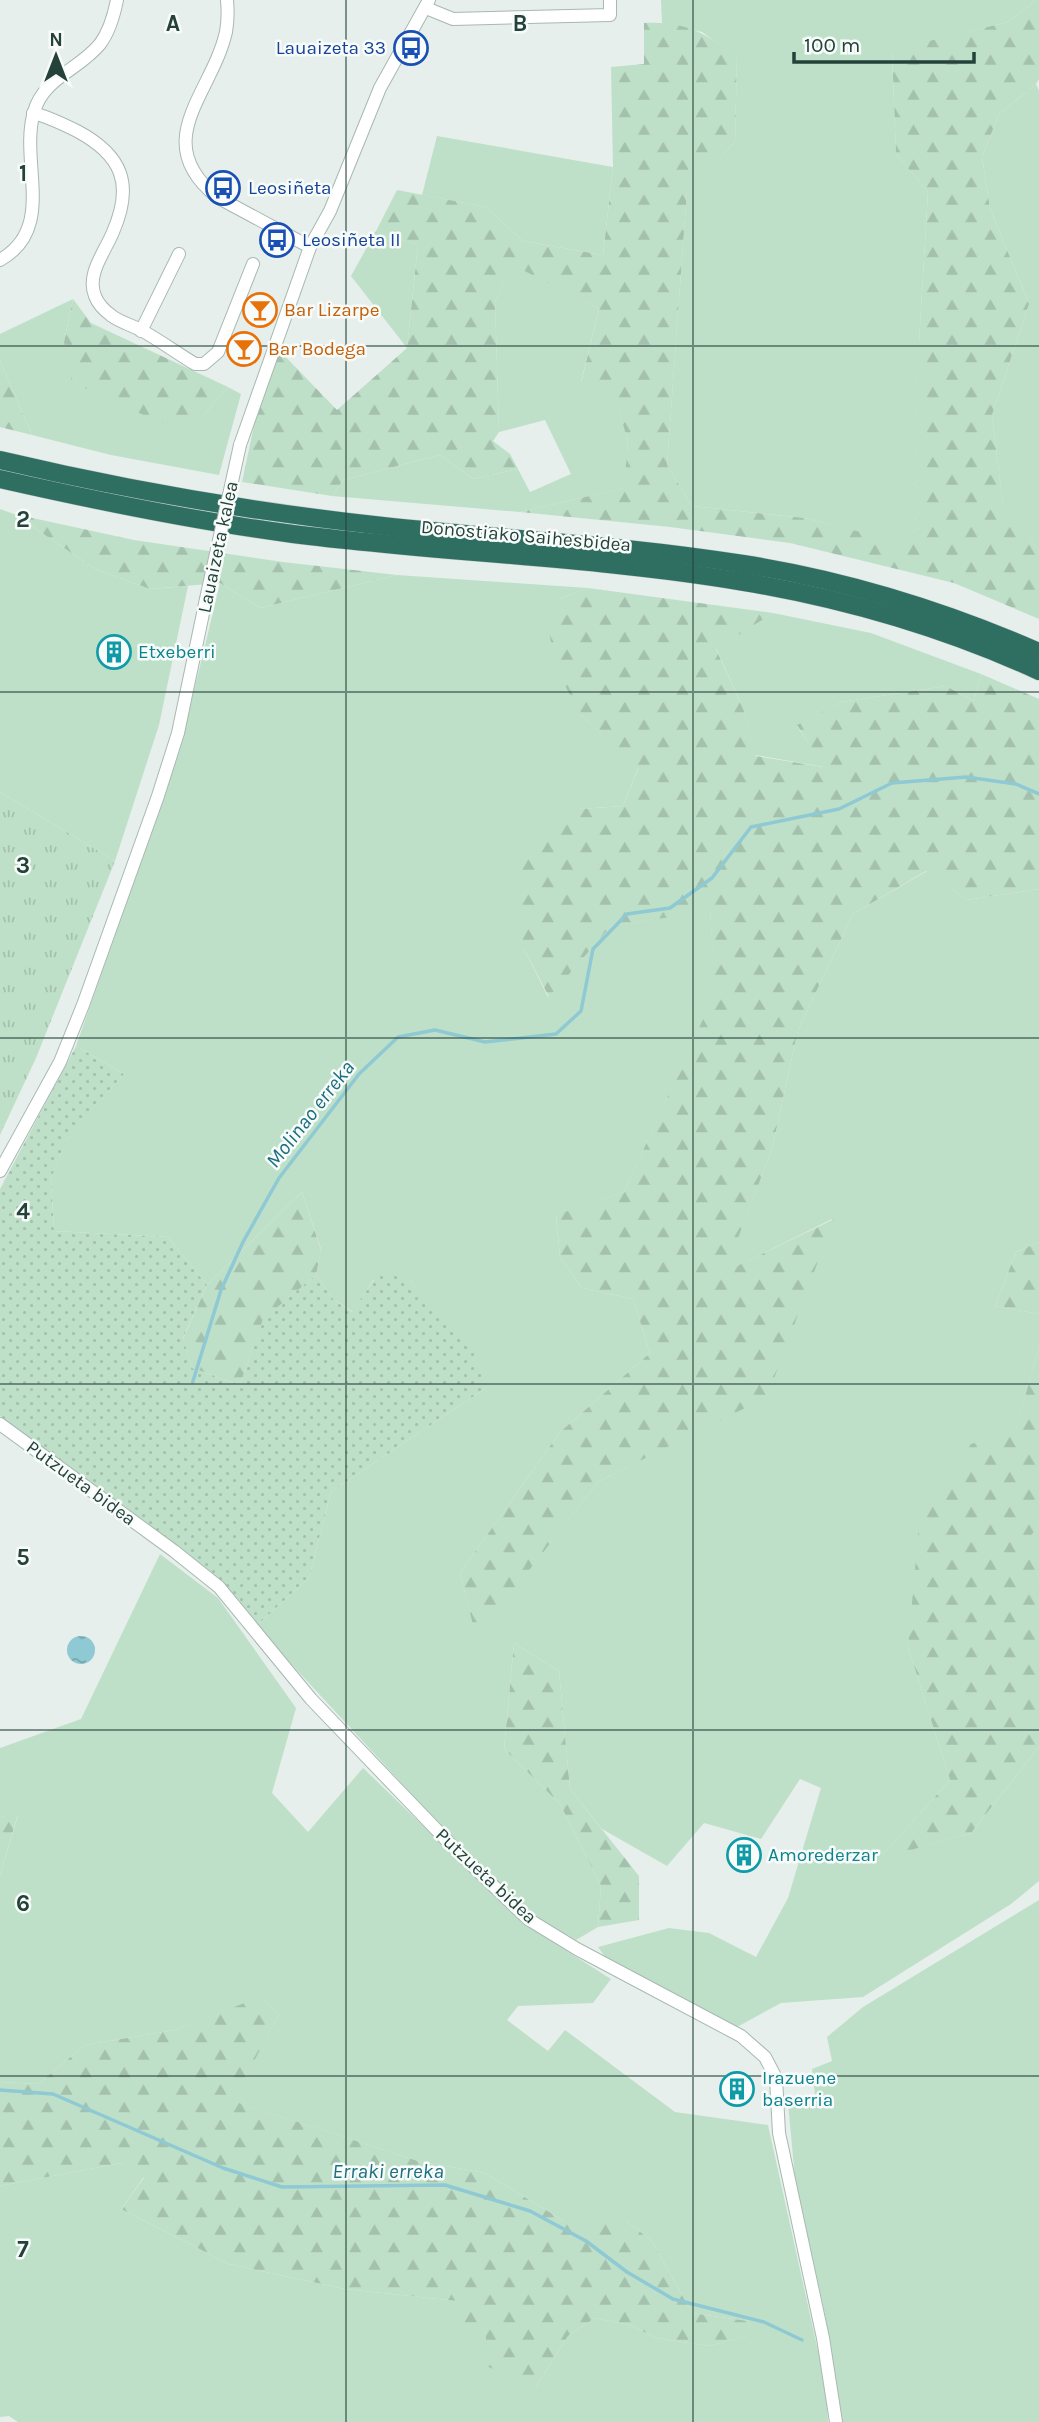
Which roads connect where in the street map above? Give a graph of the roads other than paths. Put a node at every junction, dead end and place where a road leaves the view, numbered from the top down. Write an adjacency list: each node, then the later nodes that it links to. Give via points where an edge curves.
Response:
1 (110, 0): 6 (street)
2 (117, 0): 6 (street)
3 (227, 0): 8 (street, via 226,33 187,125 189,160 204,186 217,197)
4 (610, 0): 5 (street, Lauaizeta kalea, via 610,15 453,19 434,13)
5 (427, 4): 8 (street, Lauaizeta kalea, via 380,88 330,211)
6 (110, 24): 7 (street, via 99,46 46,89)
7 (33, 113): 10 (street, via 32,220 18,246); 12 (street, via 96,141 115,161 123,192 120,212 93,273 92,286 103,309)
8 (310, 247): 17 (street, Lauaizeta kalea, bridge, via 240,445 178,733 158,796 60,1062)
9 (179, 254): 12 (street)
10 (0, 260)
11 (253, 264): 12 (street, via 218,352 204,364 195,364)
12 (141, 331)
13 (0, 460): 15 (highway, Donostiako Saihesbidea, via 130,489 295,516 746,564 886,596)
14 (0, 479): 16 (highway, Donostiako Saihesbidea, via 172,515 294,534 650,569 754,584 882,613)
15 (1039, 652)
16 (1039, 671)
17 (0, 1171)
18 (0, 1424): 19 (street, Putzueta bidea, via 219,1587 311,1699 528,1919 741,2036 765,2057 776,2078 779,2133 823,2338)
19 (836, 2422)

